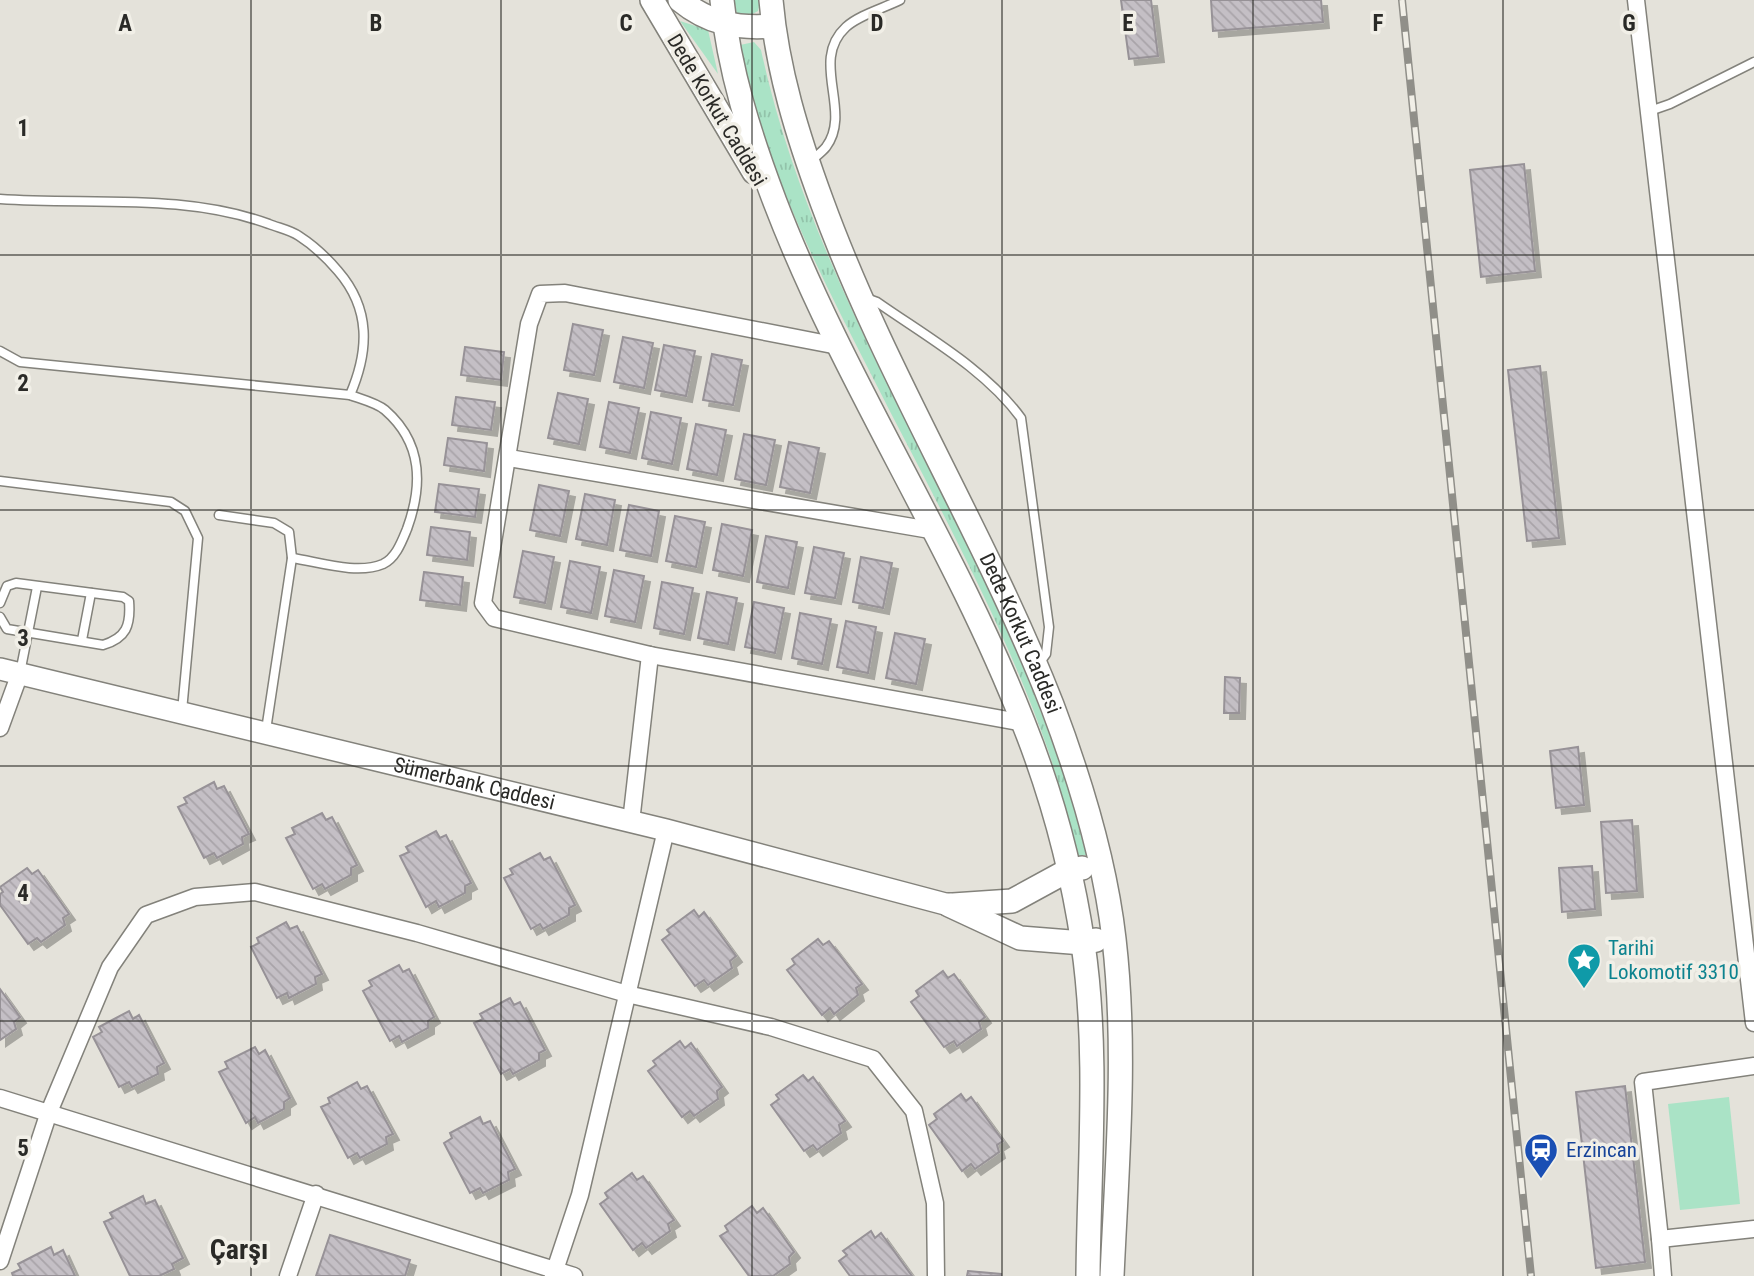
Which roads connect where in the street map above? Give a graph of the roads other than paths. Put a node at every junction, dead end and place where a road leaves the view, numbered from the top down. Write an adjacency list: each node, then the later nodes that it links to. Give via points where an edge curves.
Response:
1 (652, 0): 13 (main road, Dede Korkut Caddesi)
2 (680, 0): 7 (main road, Dede Korkut Caddesi, via 696,13)
3 (722, 0): 7 (main road, Dede Korkut Caddesi)
4 (771, 0): 8 (main road, Dede Korkut Caddesi)
5 (900, 0): 11 (lane, via 846,26 831,47 834,127 827,145)
6 (1636, 0): 10 (street)
7 (724, 24): 8 (main road, Dede Korkut Caddesi, via 747,29); 13 (main road, Dede Korkut Caddesi, via 738,94)
8 (773, 26): 11 (main road, Dede Korkut Caddesi)
9 (1754, 62): 10 (lane)
10 (1647, 112): 44 (street)
11 (808, 164): 14 (main road, Dede Korkut Caddesi)
12 (0, 199): 17 (lane, via 164,203 242,214 298,235 327,258 350,285 364,324 363,366)
13 (782, 219): 15 (main road, Dede Korkut Caddesi)
14 (860, 296): 30 (main road, Dede Korkut Caddesi); 30 (lane, via 877,302 981,376 1021,418 1049,627 1046,654)
15 (838, 346): 18 (street, via 565,293 540,294 529,324); 21 (main road, Dede Korkut Caddesi)
16 (0, 351): 17 (lane, via 20,362)
17 (350, 395): 22 (lane, via 384,408 407,436 419,470 413,511 400,547 384,563 356,568)
18 (509, 458): 21 (street); 29 (street, via 483,603 488,611 494,618)
19 (0, 481): 32 (lane, via 171,502 185,512 198,538)
20 (219, 515): 22 (lane, via 274,523 289,531)
21 (936, 531): 33 (main road, Dede Korkut Caddesi)
22 (292, 558): 35 (lane)
23 (37, 587): 24 (lane); 25 (lane, via 7,586); 27 (lane)
24 (91, 593): 28 (lane); 28 (lane, via 123,597 129,601 130,614 126,633 118,640 103,645)
25 (0, 603)
26 (0, 617): 27 (lane, via 7,629)
27 (29, 634): 28 (lane); 31 (lane)
28 (82, 640)
29 (650, 655): 33 (street); 36 (street)
30 (1036, 667): 38 (main road, Dede Korkut Caddesi, via 1067,747)
31 (10, 671): 32 (street, Sümerbank Caddesi); 34 (street)
32 (182, 713): 35 (street, Sümerbank Caddesi)
33 (1024, 723): 39 (main road, Dede Korkut Caddesi)
34 (0, 728)
35 (265, 733): 36 (street, Sümerbank Caddesi)
36 (631, 822): 37 (street, Sümerbank Caddesi)
37 (666, 830): 40 (street, Sümerbank Caddesi); 43 (street)
38 (1100, 864): 39 (main road); 41 (main road, Dede Korkut Caddesi)
39 (1067, 871): 40 (main road, via 1012,901); 42 (main road, Dede Korkut Caddesi)
40 (949, 905): 42 (main road, via 1020,938)
41 (1114, 937): 42 (main road); 57 (main road, Dede Korkut Caddesi, via 1121,1058)
42 (1083, 943): 56 (main road, Dede Korkut Caddesi, via 1090,1056)
43 (627, 994): 47 (street, via 255,892 195,897 146,915 110,967); 52 (street, via 579,1195); 55 (street, via 771,1027 873,1059 914,1111 935,1203)
44 (1754, 1023)
45 (1754, 1066): 50 (street, via 1643,1082)
46 (0, 1098): 47 (street)
47 (49, 1112): 48 (street); 51 (street)
48 (316, 1194): 52 (street); 53 (street)
49 (1754, 1229): 50 (street)
50 (1660, 1239): 58 (street)
51 (0, 1261)
52 (554, 1272): 54 (street)
53 (288, 1276)
54 (574, 1276)
55 (936, 1276)
56 (1088, 1276)
57 (1112, 1276)
58 (1663, 1276)

